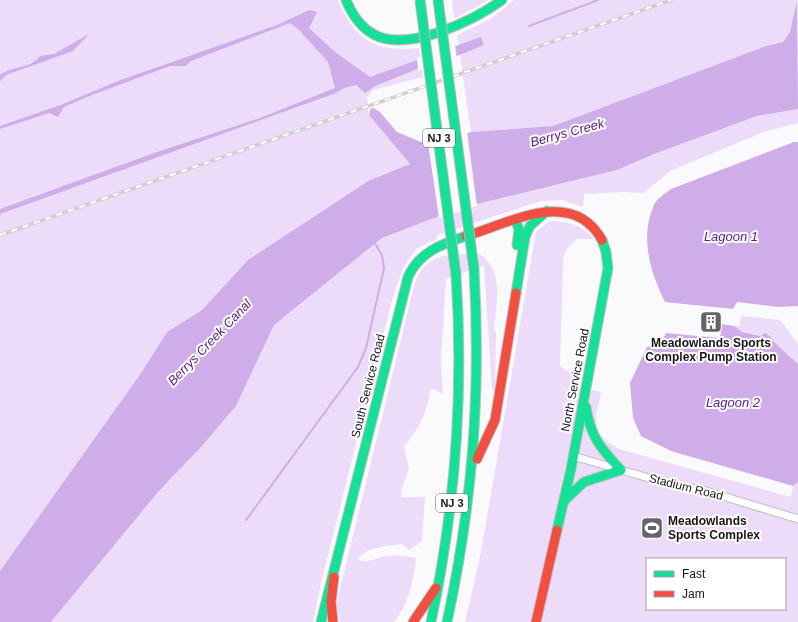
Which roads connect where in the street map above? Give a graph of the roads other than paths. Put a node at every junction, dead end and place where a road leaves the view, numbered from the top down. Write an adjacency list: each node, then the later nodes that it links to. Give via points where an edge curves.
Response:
1 (346, 0): 4 (main road, via 352,13 365,29 385,39 401,41 424,37 465,22)
2 (420, 0): 15 (main road, NJ 3, bridge, via 456,275 460,345 460,414 453,496)
3 (438, 0): 10 (main road, NJ 3, bridge, via 474,269 478,371)
4 (502, 0)
5 (547, 211): 6 (main road, North Service Road); 7 (main road, via 530,226 525,237); 8 (main road, North Service Road, via 568,212 588,222 602,240 608,256 606,284)
6 (515, 220): 7 (main road, via 519,232 500,352); 14 (main road, South Service Road, via 434,249 419,260 411,272 404,291)
7 (499, 392): 10 (main road, via 495,420)
8 (585, 397): 9 (main road, North Service Road); 11 (main road, via 588,423 594,441)
9 (573, 456): 11 (street, Stadium Road); 12 (main road, North Service Road)
10 (473, 468): 20 (main road, NJ 3, via 463,541)
11 (621, 470): 12 (main road, via 584,482); 13 (street, Stadium Road, via 709,492)
12 (562, 503): 21 (main road, North Service Road)
13 (798, 519)
14 (334, 577): 16 (main road, South Service Road); 17 (main road, via 331,602)
15 (440, 581): 18 (main road); 19 (main road, NJ 3)
16 (321, 622)
17 (333, 622)
18 (414, 622)
19 (430, 622)
20 (447, 622)
21 (536, 622)

